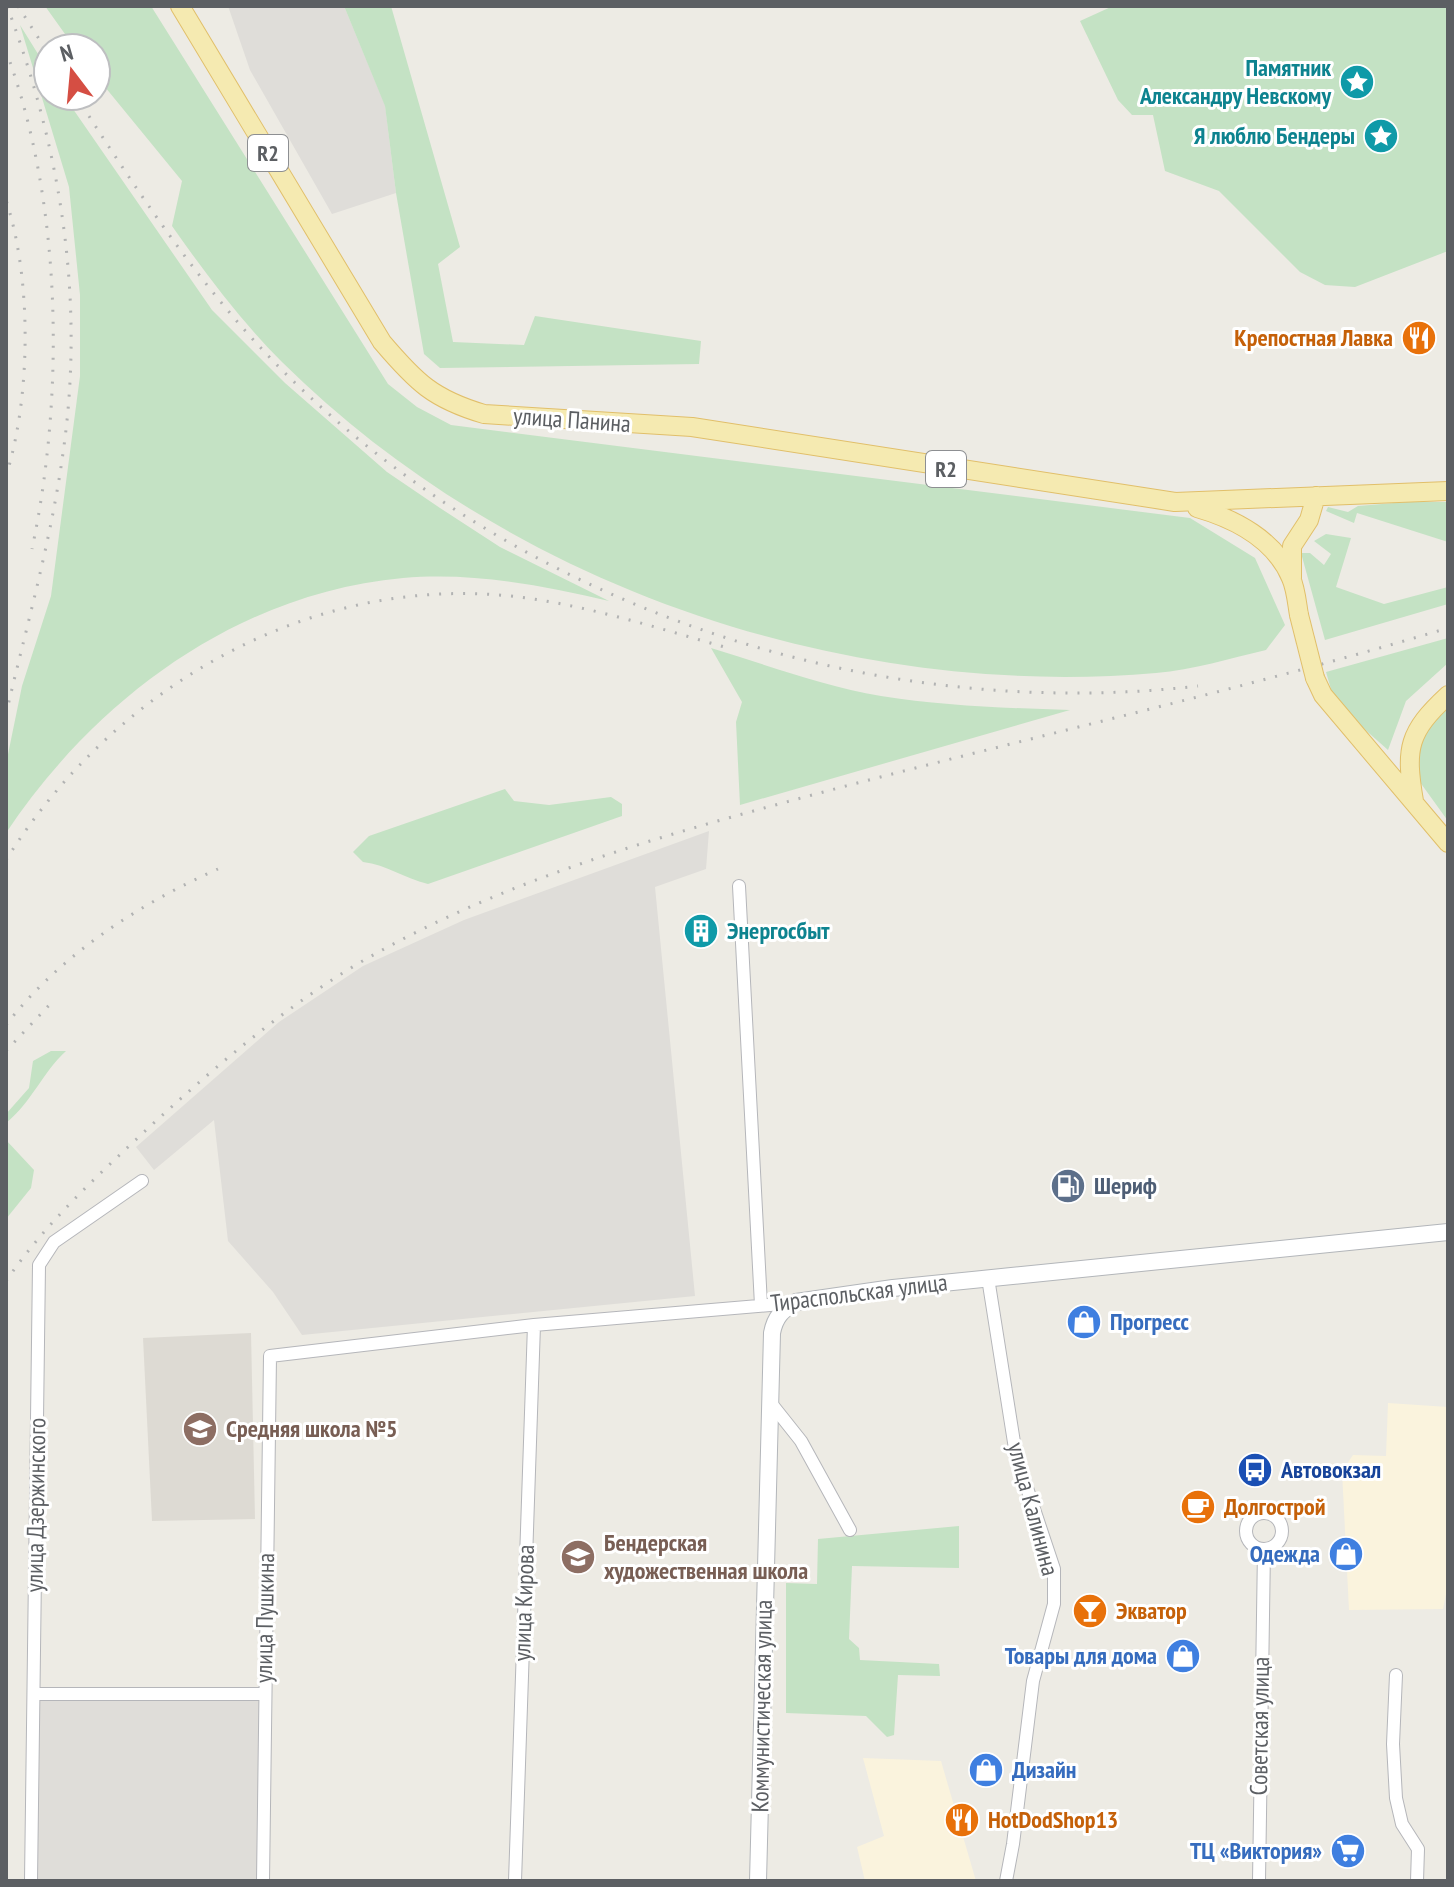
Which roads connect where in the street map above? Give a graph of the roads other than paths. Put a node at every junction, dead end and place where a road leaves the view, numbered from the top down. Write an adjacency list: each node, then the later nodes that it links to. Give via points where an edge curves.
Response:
1 (180, 6): 4 (main road, улица Панина / R2, via 382,342 436,396 484,414 692,427)
2 (1448, 491): 3 (main road, R2)
3 (1316, 496): 4 (main road, R2); 5 (main road, via 1309,520 1292,546)
4 (1175, 502): 5 (main road, R2, via 1252,531)
5 (1292, 578): 7 (main road, R2, bridge, via 1323,695)
6 (1448, 695): 7 (main road, via 1422,719 1412,737 1408,766)
7 (1414, 804): 8 (main road, R2)
8 (1444, 834)
9 (739, 886): 14 (street)
10 (142, 1181): 21 (street, улица Дзержинского, via 54,1242 39,1265)
11 (1448, 1232): 12 (main road, Тираспольская улица)
12 (988, 1278): 13 (main road, Тираспольская улица); 27 (street, улица Калинина, via 1016,1455 1054,1569 1054,1604 1033,1681)
13 (796, 1302): 14 (street, Тираспольская улица); 17 (main road, Коммунистическая улица, via 775,1320)
14 (761, 1305): 15 (street, Тираспольская улица)
15 (534, 1325): 16 (street, Тираспольская улица); 25 (street, улица Кирова)
16 (270, 1356): 22 (street, улица Пушкина)
17 (770, 1402): 18 (street, via 801,1441); 26 (main road, Коммунистическая улица)
18 (850, 1530)
19 (1264, 1549): 28 (street, Советская улица)
20 (1396, 1675): 29 (street, via 1396,1798 1402,1824 1418,1849)
21 (34, 1694): 22 (street); 23 (street, улица Дзержинского)
22 (264, 1694): 24 (street, улица Пушкина)
23 (31, 1881)
24 (263, 1881)
25 (515, 1881)
26 (758, 1881)
27 (1006, 1881)
28 (1259, 1881)
29 (1417, 1881)

